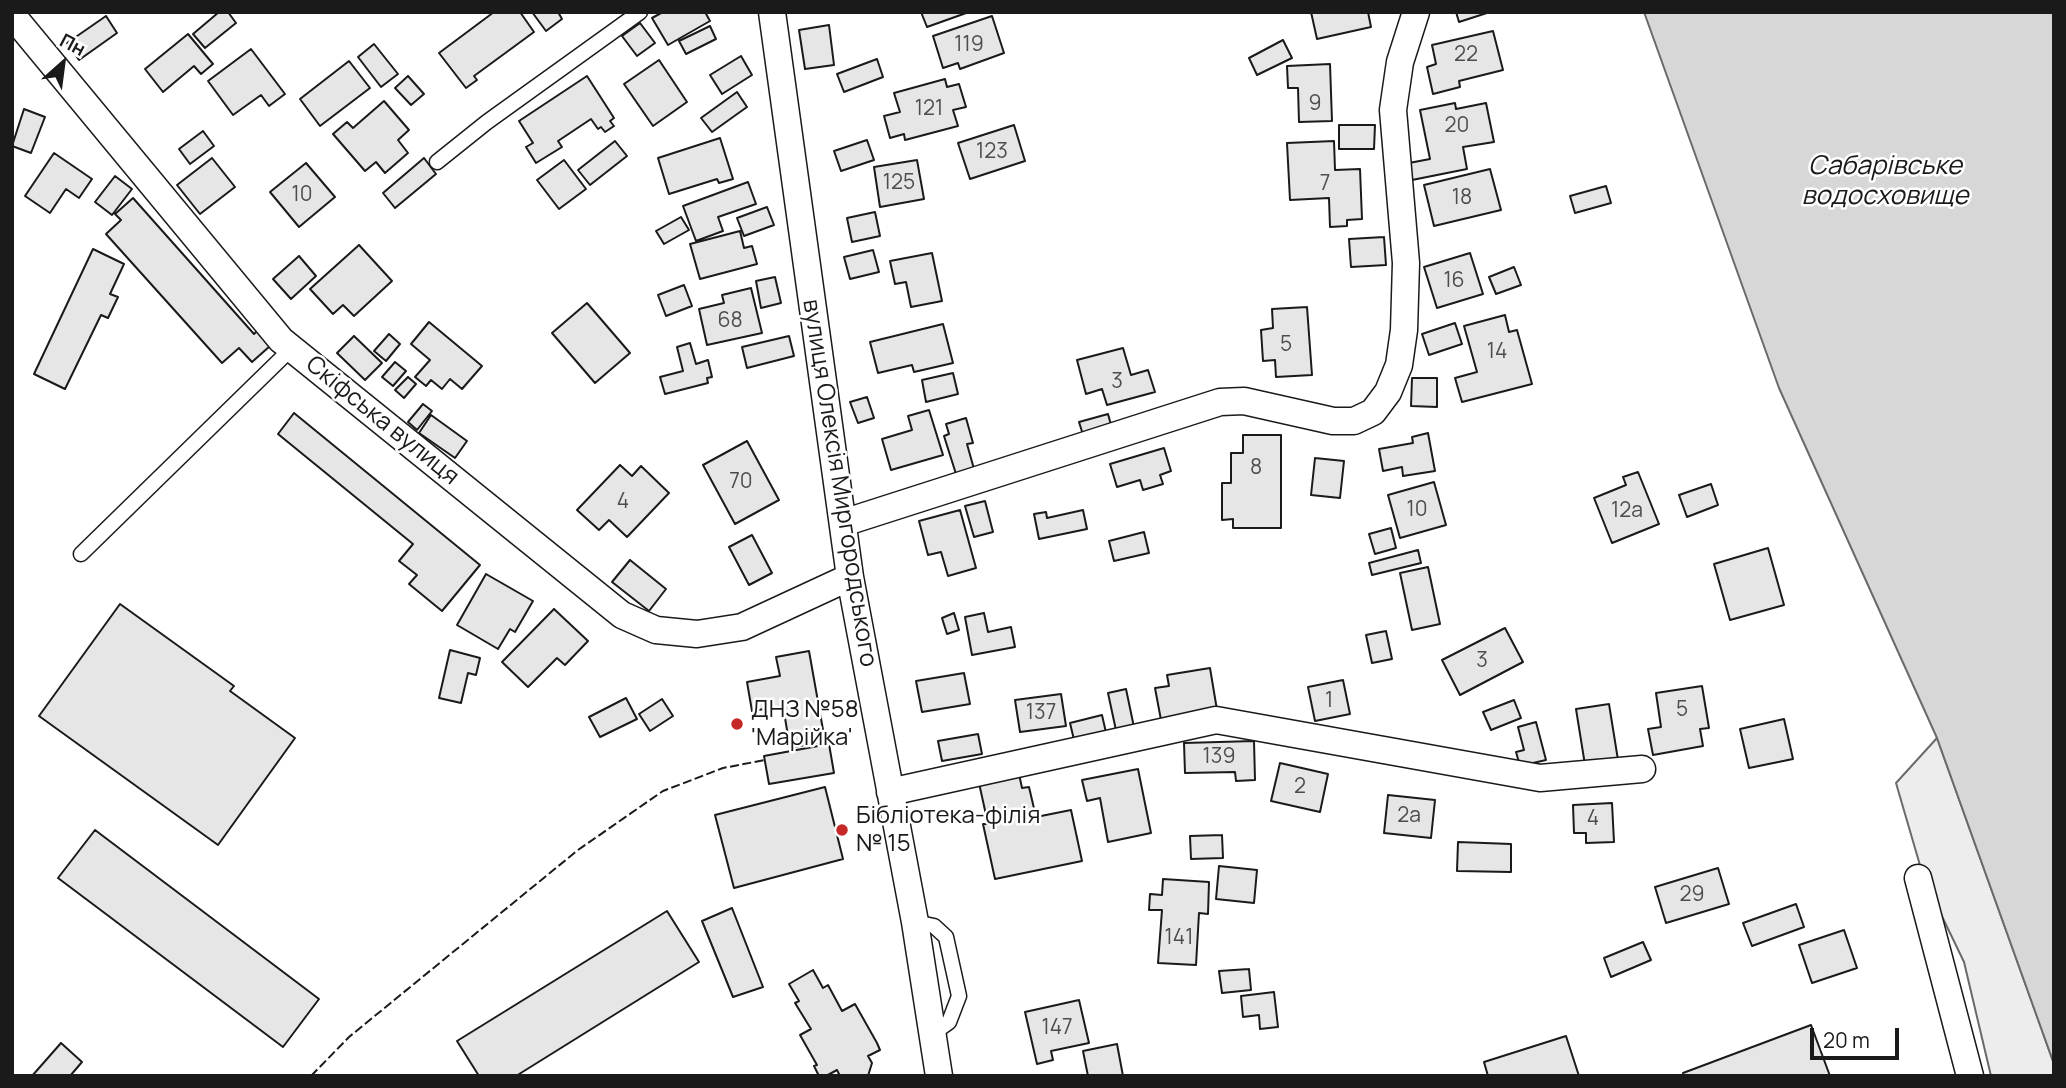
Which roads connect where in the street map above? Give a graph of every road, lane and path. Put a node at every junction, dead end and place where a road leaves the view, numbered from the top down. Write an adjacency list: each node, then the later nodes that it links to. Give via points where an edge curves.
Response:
1 (640, 12): 5 (lane)
2 (772, 12): 7 (street, вулиця Олексія Миргородського)
3 (1416, 12): 7 (street, via 1400,62 1393,110 1406,263 1404,330 1399,365 1373,412 1354,421 1333,421 1244,401 1220,402)
4 (12, 15): 6 (street, Скіфська вулиця)
5 (437, 162)
6 (292, 348): 8 (lane); 9 (street, Скіфська вулиця, via 622,615 656,630 697,634 742,626)
7 (842, 523): 9 (street, вулиця Олексія Миргородського)
8 (81, 554)
9 (850, 578): 11 (street, вулиця Олексія Миргородського)
10 (1642, 769): 11 (street, via 1540,778 1216,720)
11 (890, 792): 13 (street, вулиця Олексія Миргородського)
12 (1918, 878): 14 (street)
13 (939, 1076)
14 (1970, 1076)

